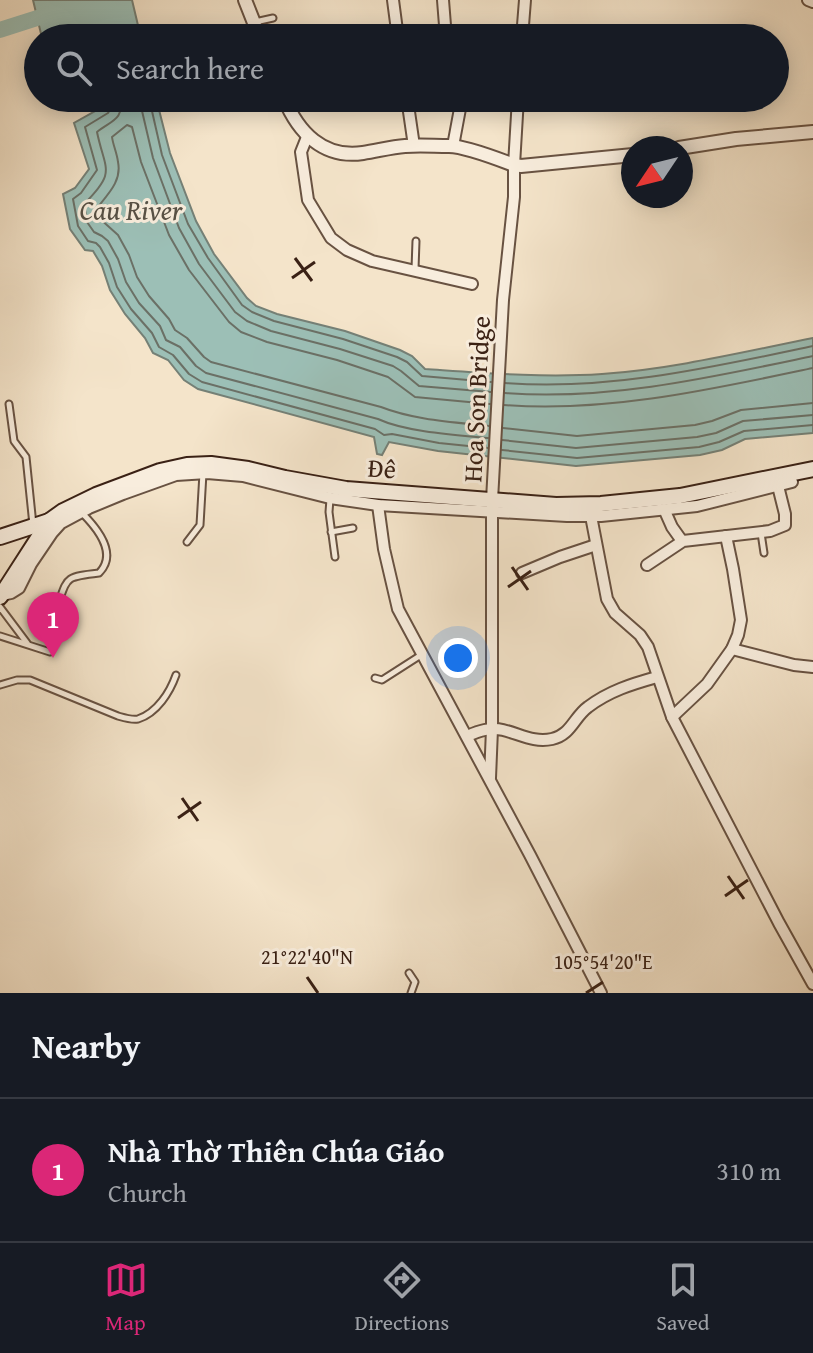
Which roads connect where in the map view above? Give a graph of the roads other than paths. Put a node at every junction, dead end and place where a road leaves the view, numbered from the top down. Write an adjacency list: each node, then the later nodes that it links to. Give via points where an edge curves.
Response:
1 (245, 0): 6 (street)
2 (393, 0): 7 (street)
3 (443, 0): 8 (street)
4 (525, 0): 9 (street)
5 (273, 18): 6 (lane)
6 (254, 23)
7 (396, 24)
8 (445, 24)
9 (523, 24)
10 (290, 112): 15 (street)
11 (409, 112): 16 (street)
12 (459, 112): 17 (street)
13 (517, 112): 20 (street, Hoa Son Bridge)
14 (813, 132): 18 (street)
15 (307, 137): 16 (street, via 330,149 360,154); 22 (street, via 301,152 308,200 331,238 372,261)
16 (414, 146): 17 (street)
17 (453, 146): 20 (street)
18 (693, 146)
19 (621, 156): 20 (street)
20 (514, 165): 31 (street, Hoa Son Bridge)
21 (416, 241): 22 (lane)
22 (415, 270): 23 (street)
23 (472, 284)
24 (9, 404): 36 (lane, via 14,441 26,457)
25 (813, 469): 31 (main road, Đê, via 680,496)
26 (203, 473): 29 (street, via 243,476); 33 (street, via 176,475); 43 (lane, via 200,525)
27 (792, 482): 28 (street)
28 (778, 486): 32 (street); 39 (street, via 785,525)
29 (330, 498): 30 (street); 38 (lane)
30 (378, 505): 31 (street); 55 (street, via 398,609)
31 (493, 506): 34 (street); 35 (main road, Đê, via 346,489 211,464 160,471 75,504); 62 (street, Hoa Son Bridge)
32 (664, 509): 34 (street); 42 (street)
33 (82, 512): 49 (street, via 61,523 19,588); 50 (lane, via 101,535 104,566 99,573 69,579)
34 (591, 516): 44 (street)
35 (49, 521): 36 (main road); 49 (main road, Đê)
36 (33, 526): 41 (main road)
37 (353, 528): 38 (lane)
38 (331, 532): 46 (lane)
39 (760, 532): 40 (street); 45 (lane)
40 (726, 536): 42 (street); 53 (street, via 741,620)
41 (0, 537)
42 (682, 541): 47 (street)
43 (187, 542)
44 (596, 545): 48 (street); 58 (street, via 607,599 648,647)
45 (764, 553)
46 (335, 557)
47 (647, 565)
48 (522, 573)
49 (1, 600): 52 (lane)
50 (56, 610)
51 (0, 636): 52 (lane)
52 (28, 644): 54 (lane)
53 (732, 649): 56 (street); 61 (street, via 707,684)
54 (50, 652)
55 (421, 655): 59 (lane, via 382,680); 63 (street)
56 (813, 667)
57 (176, 675): 60 (lane, via 164,697 133,720 37,681)
58 (657, 677): 61 (street); 62 (street, via 591,705 568,731 551,739)
59 (375, 678)
60 (0, 685)
61 (672, 717): 66 (street)
62 (492, 729): 63 (street); 64 (street, Hoa Son Bridge)
63 (467, 736): 64 (street)
64 (490, 778): 68 (street)
65 (409, 973): 67 (lane, via 415,982)
66 (813, 984)
67 (411, 993)
68 (601, 993)

